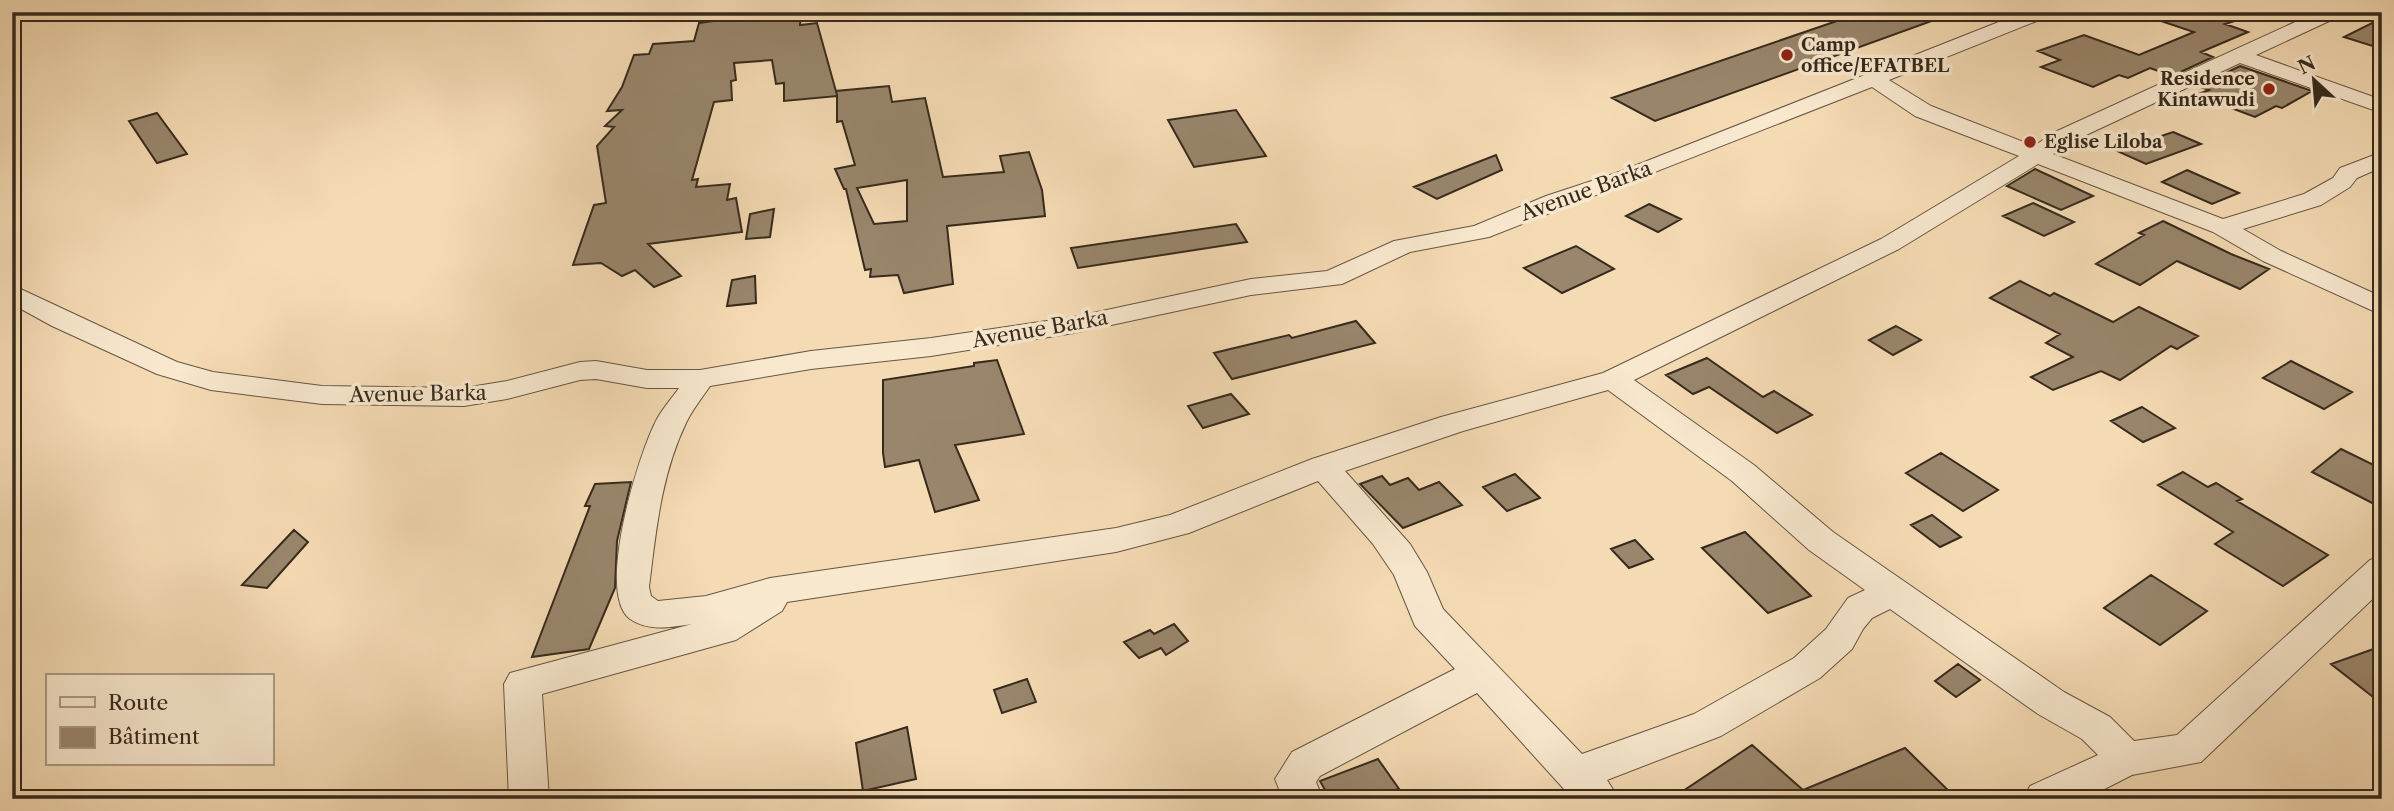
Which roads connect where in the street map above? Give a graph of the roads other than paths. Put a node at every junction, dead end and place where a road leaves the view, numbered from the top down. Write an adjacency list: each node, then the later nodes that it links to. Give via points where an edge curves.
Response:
1 (2042, 12): 4 (street, Avenue Barka)
2 (2333, 12): 3 (street)
3 (2239, 56): 5 (street); 6 (street)
4 (1872, 78): 6 (street, via 1923,111); 11 (street, Avenue Barka, via 1480,232 1403,246 1326,280 1251,288 1048,329)
5 (2382, 107)
6 (2036, 153): 8 (street); 12 (street, via 1890,244)
7 (2382, 159): 8 (street, via 2348,173 2336,189 2299,205)
8 (2222, 227): 10 (street, via 2272,256)
9 (12, 293): 11 (street, Avenue Barka, via 167,368 211,382 264,390 464,397 580,371 647,379)
10 (2382, 307)
11 (700, 379): 15 (street, via 672,421 655,464 635,556 635,602 656,615 680,613)
12 (1613, 379): 13 (street, via 1452,424); 16 (street, via 1743,473 1821,541)
13 (1323, 467): 15 (street, via 1177,525 1116,540); 17 (street, via 1396,548 1420,587 1429,616)
14 (2382, 569): 18 (street, via 2187,750)
15 (794, 587): 20 (street, via 723,630 523,684)
16 (1892, 593): 18 (street, via 2051,703 2096,728 2118,749); 19 (street, via 1860,608 1839,639 1807,668 1707,725 1630,751)
17 (1481, 673): 19 (street); 21 (street, via 1306,764 1295,779)
18 (2122, 760): 22 (street)
19 (1588, 787)
20 (529, 799)
21 (1303, 799)
22 (2043, 799)

